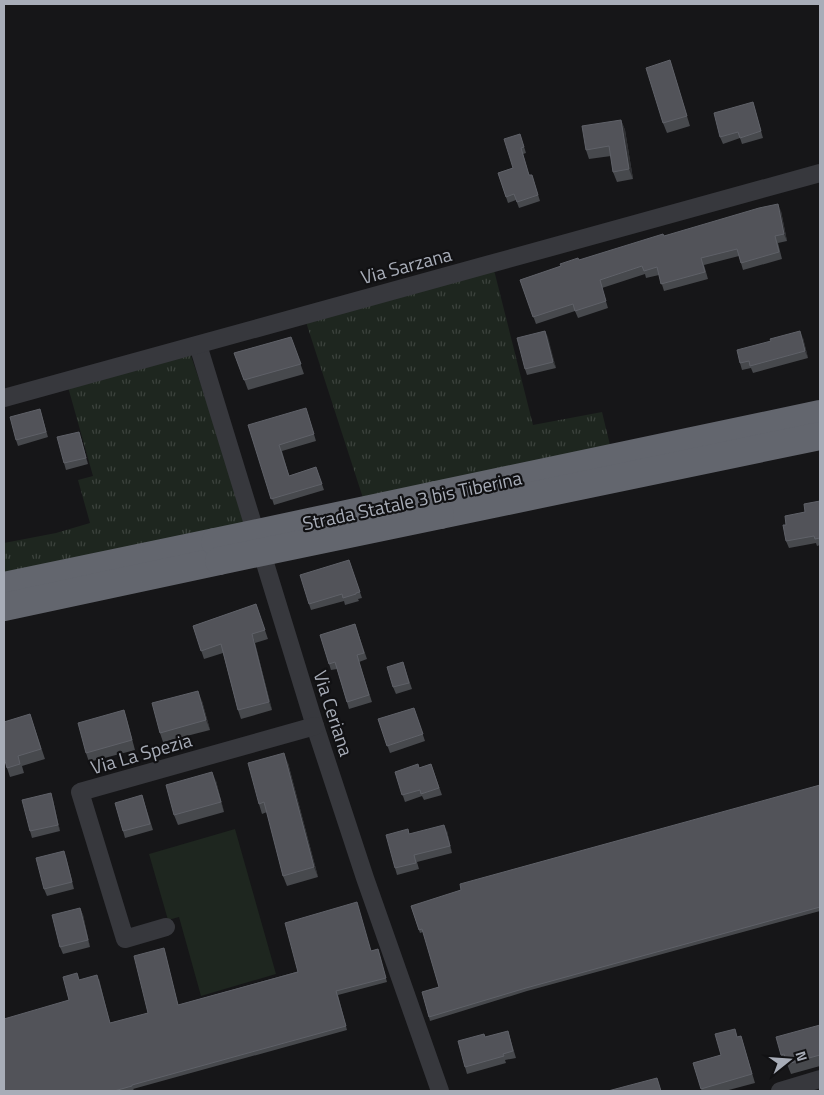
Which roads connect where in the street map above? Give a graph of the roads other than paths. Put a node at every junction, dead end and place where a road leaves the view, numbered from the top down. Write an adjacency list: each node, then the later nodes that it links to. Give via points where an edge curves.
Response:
1 (820, 173): 2 (street, Via Sarzana)
2 (198, 345): 3 (street, Via Sarzana); 10 (street, Via Ceriana)
3 (4, 398)
4 (820, 414): 6 (highway, Strada Statale 3 bis Tiberina)
5 (820, 436): 6 (highway, Strada Statale 3 bis Tiberina)
6 (438, 505): 7 (highway, Strada Statale 3 bis Tiberina, bridge)
7 (217, 551): 8 (highway, Strada Statale 3 bis Tiberina); 9 (highway, Strada Statale 3 bis Tiberina)
8 (4, 586)
9 (4, 607)
10 (315, 726): 11 (street, Via La Spezia, via 80,792 125,939); 13 (street, Via Ceriana)
11 (166, 927)
12 (820, 1080): 14 (street)
13 (440, 1091)
14 (780, 1091)

